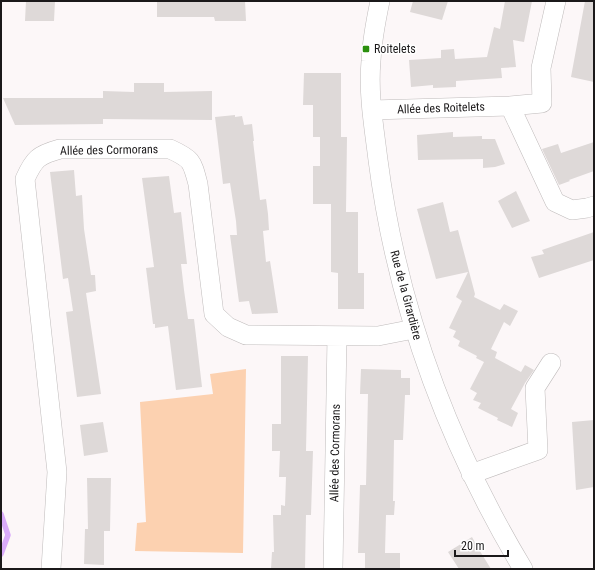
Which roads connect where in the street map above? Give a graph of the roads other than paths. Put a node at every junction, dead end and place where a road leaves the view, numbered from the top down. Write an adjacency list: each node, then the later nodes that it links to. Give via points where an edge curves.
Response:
1 (380, 1): 4 (street, Rue de la Girardière, via 370,61)
2 (556, 1): 3 (street, Allée des Roitelets, via 541,68 542,103)
3 (510, 106): 4 (street, Allée des Roitelets); 5 (street, via 555,202 572,210)
4 (372, 110): 6 (street, Rue de la Girardière, via 384,201)
5 (594, 206)
6 (414, 329): 7 (street, Allée des Cormorans, via 378,336); 9 (street, Rue de la Girardière, via 428,373)
7 (336, 336): 10 (street, Allée des Cormorans, via 246,335 228,327 214,314 198,184 193,165 186,156 170,149 60,149 46,153 32,163 25,179 57,472); 11 (street, Allée des Cormorans)
8 (551, 363): 9 (street, via 535,388 538,450)
9 (471, 474): 12 (street, Rue de la Girardière)
10 (51, 569)
11 (333, 569)
12 (523, 569)

